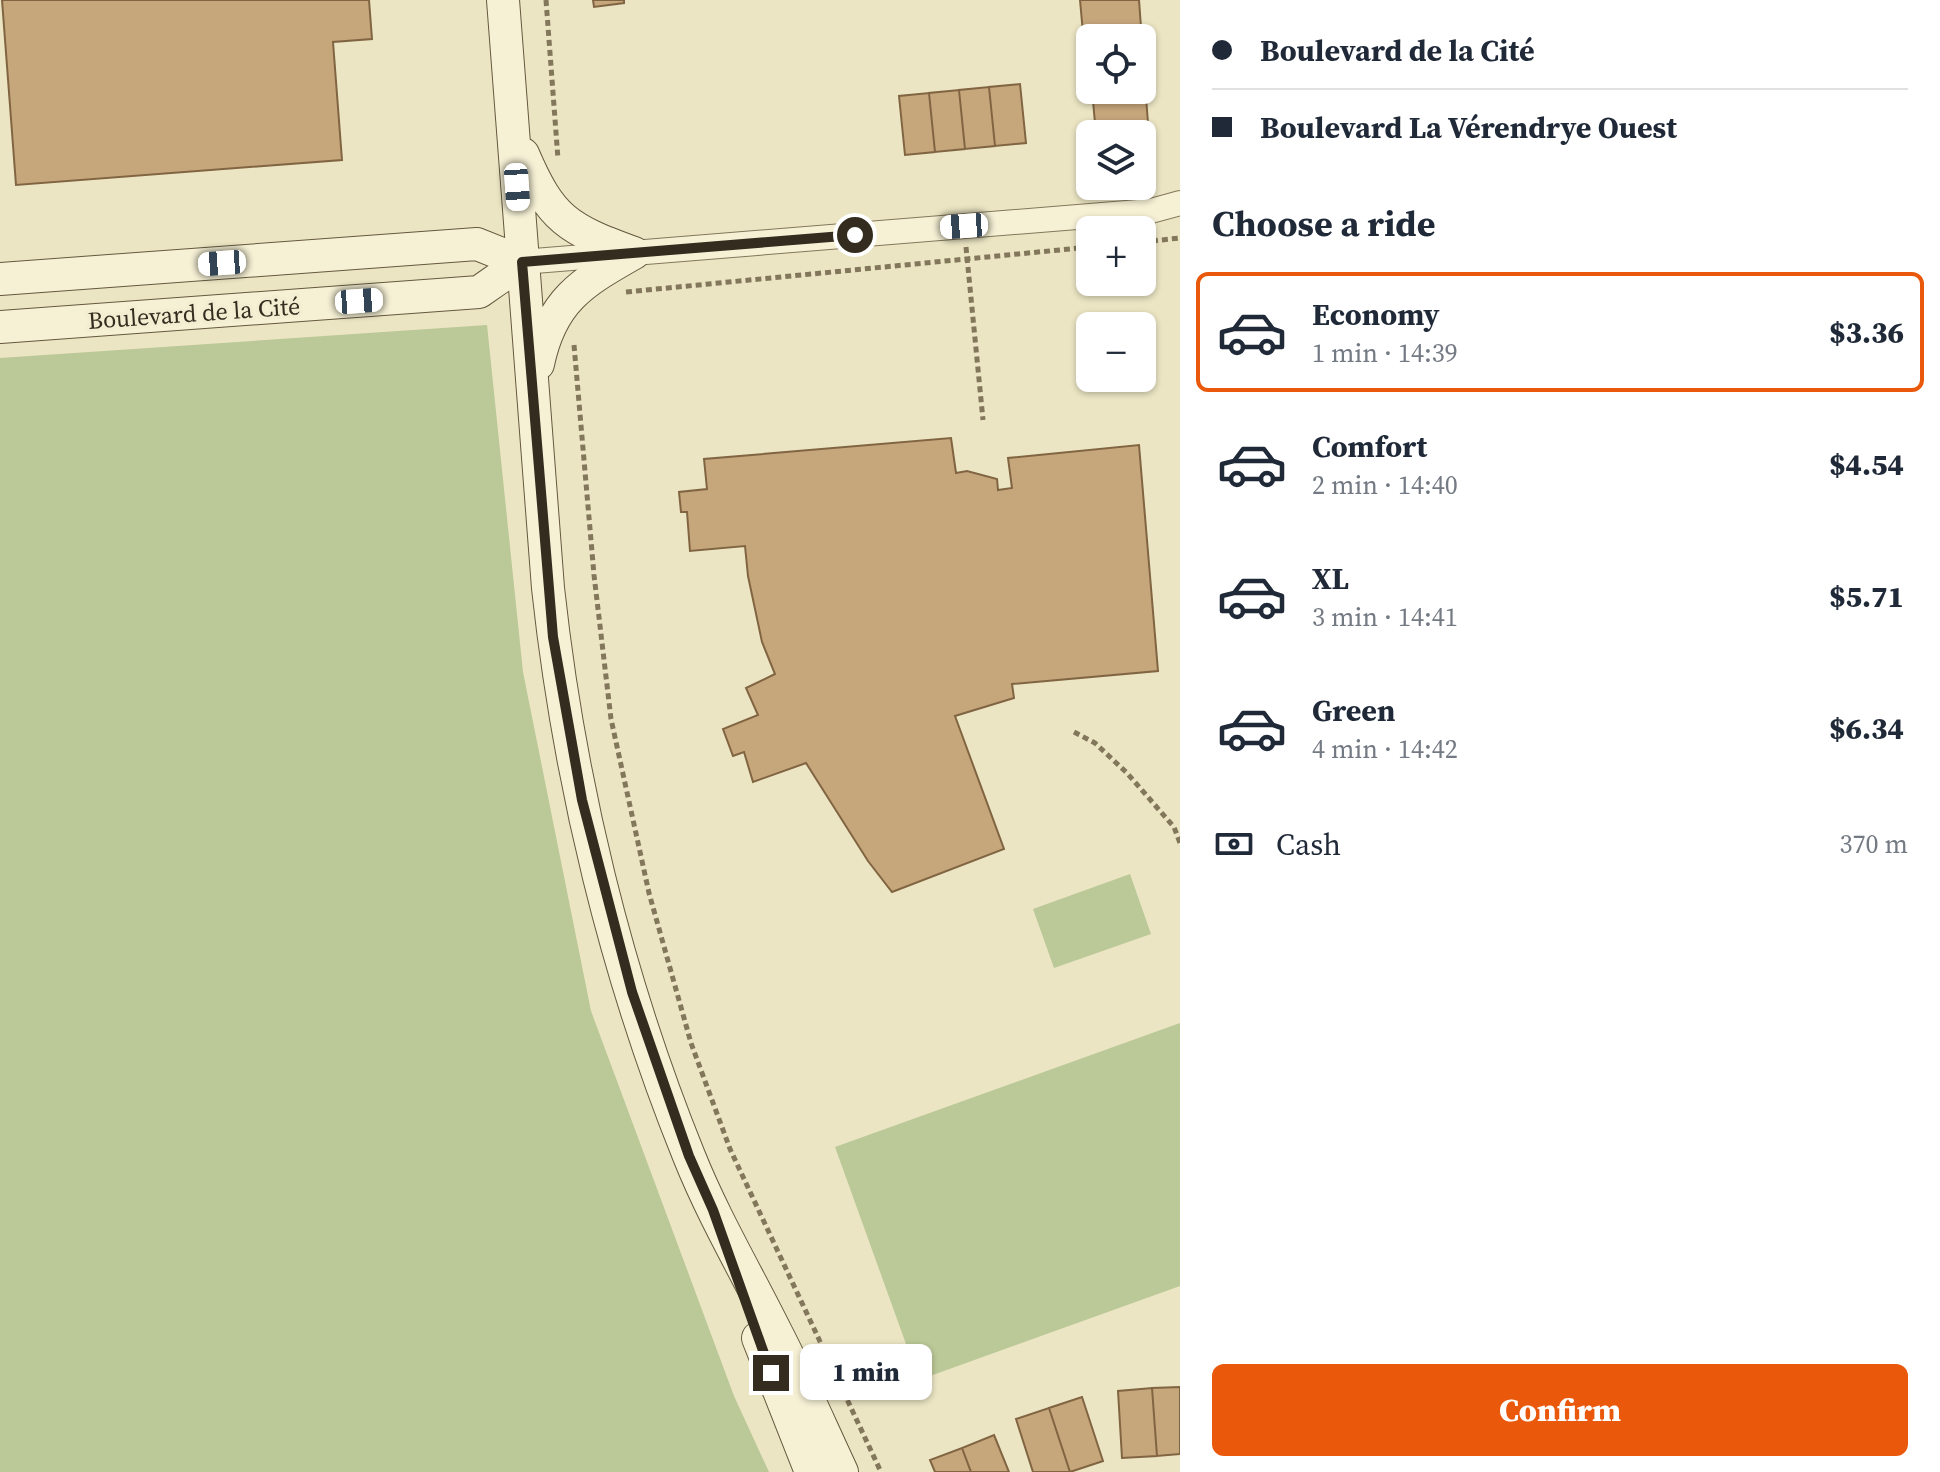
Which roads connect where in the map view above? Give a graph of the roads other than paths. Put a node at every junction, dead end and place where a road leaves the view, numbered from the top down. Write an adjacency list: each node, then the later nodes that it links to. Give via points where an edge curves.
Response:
1 (503, 0): 2 (main road)
2 (513, 131): 4 (main road, via 551,209 587,236); 5 (main road)
3 (1180, 203): 4 (street, Boulevard de la Cité, via 1151,211)
4 (634, 253): 5 (street, Boulevard de la Cité); 8 (main road, via 588,280 560,306 543,341)
5 (522, 262): 6 (main road, Boulevard de la Cité, via 477,244); 7 (main road, Boulevard de la Cité, via 479,292); 8 (main road)
6 (0, 279)
7 (0, 327)
8 (532, 391): 9 (main road, via 556,661 582,800 632,992)
9 (713, 1210): 10 (main road); 11 (main road)
10 (811, 1472)
11 (842, 1472)

